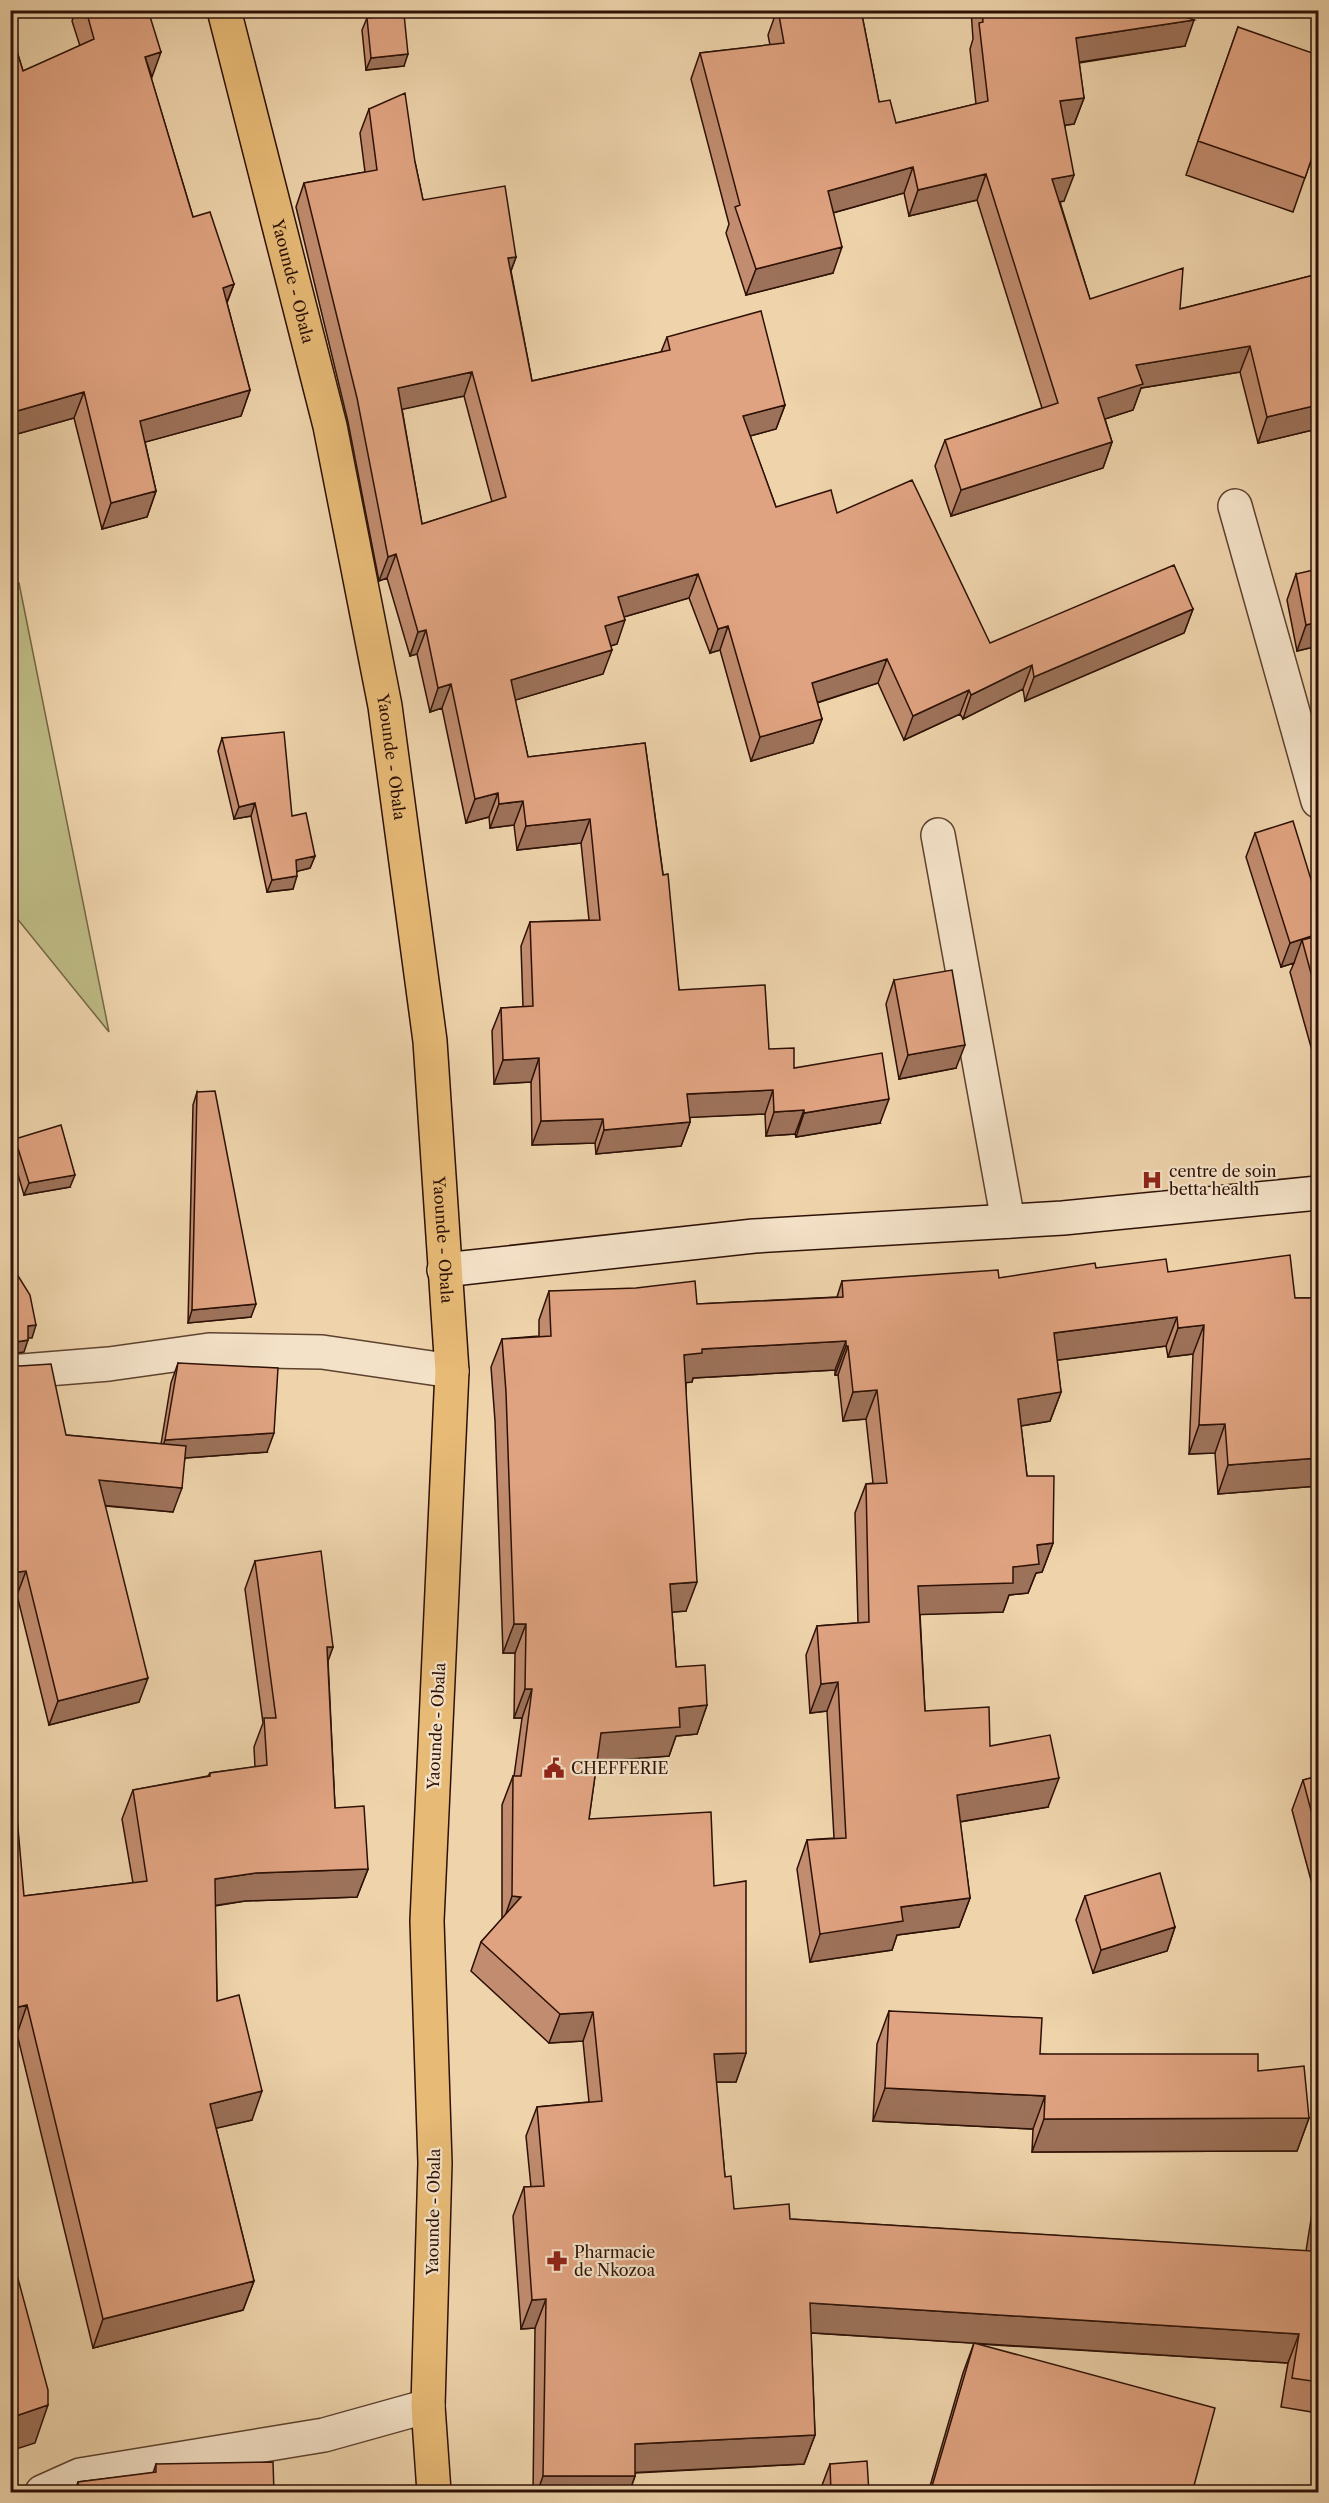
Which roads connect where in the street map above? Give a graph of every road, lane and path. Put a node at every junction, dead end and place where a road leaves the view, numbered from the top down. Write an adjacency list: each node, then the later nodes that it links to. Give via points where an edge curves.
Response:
1 (224, 10): 7 (highway, Yaounde - Obala, via 330,426 385,706 430,1041)
2 (1235, 506): 3 (street)
3 (1318, 801)
4 (938, 835): 6 (street)
5 (1318, 1193): 6 (street)
6 (1008, 1221): 7 (street, via 754,1236)
7 (444, 1270): 8 (highway, Yaounde - Obala)
8 (452, 1371): 9 (street, via 322,1352 209,1350); 10 (highway, Yaounde - Obala, via 427,1921 435,2163)
9 (10, 1372)
10 (429, 2406): 11 (street, via 324,2435 80,2475); 12 (highway, Yaounde - Obala)
11 (42, 2493)
12 (434, 2493)

